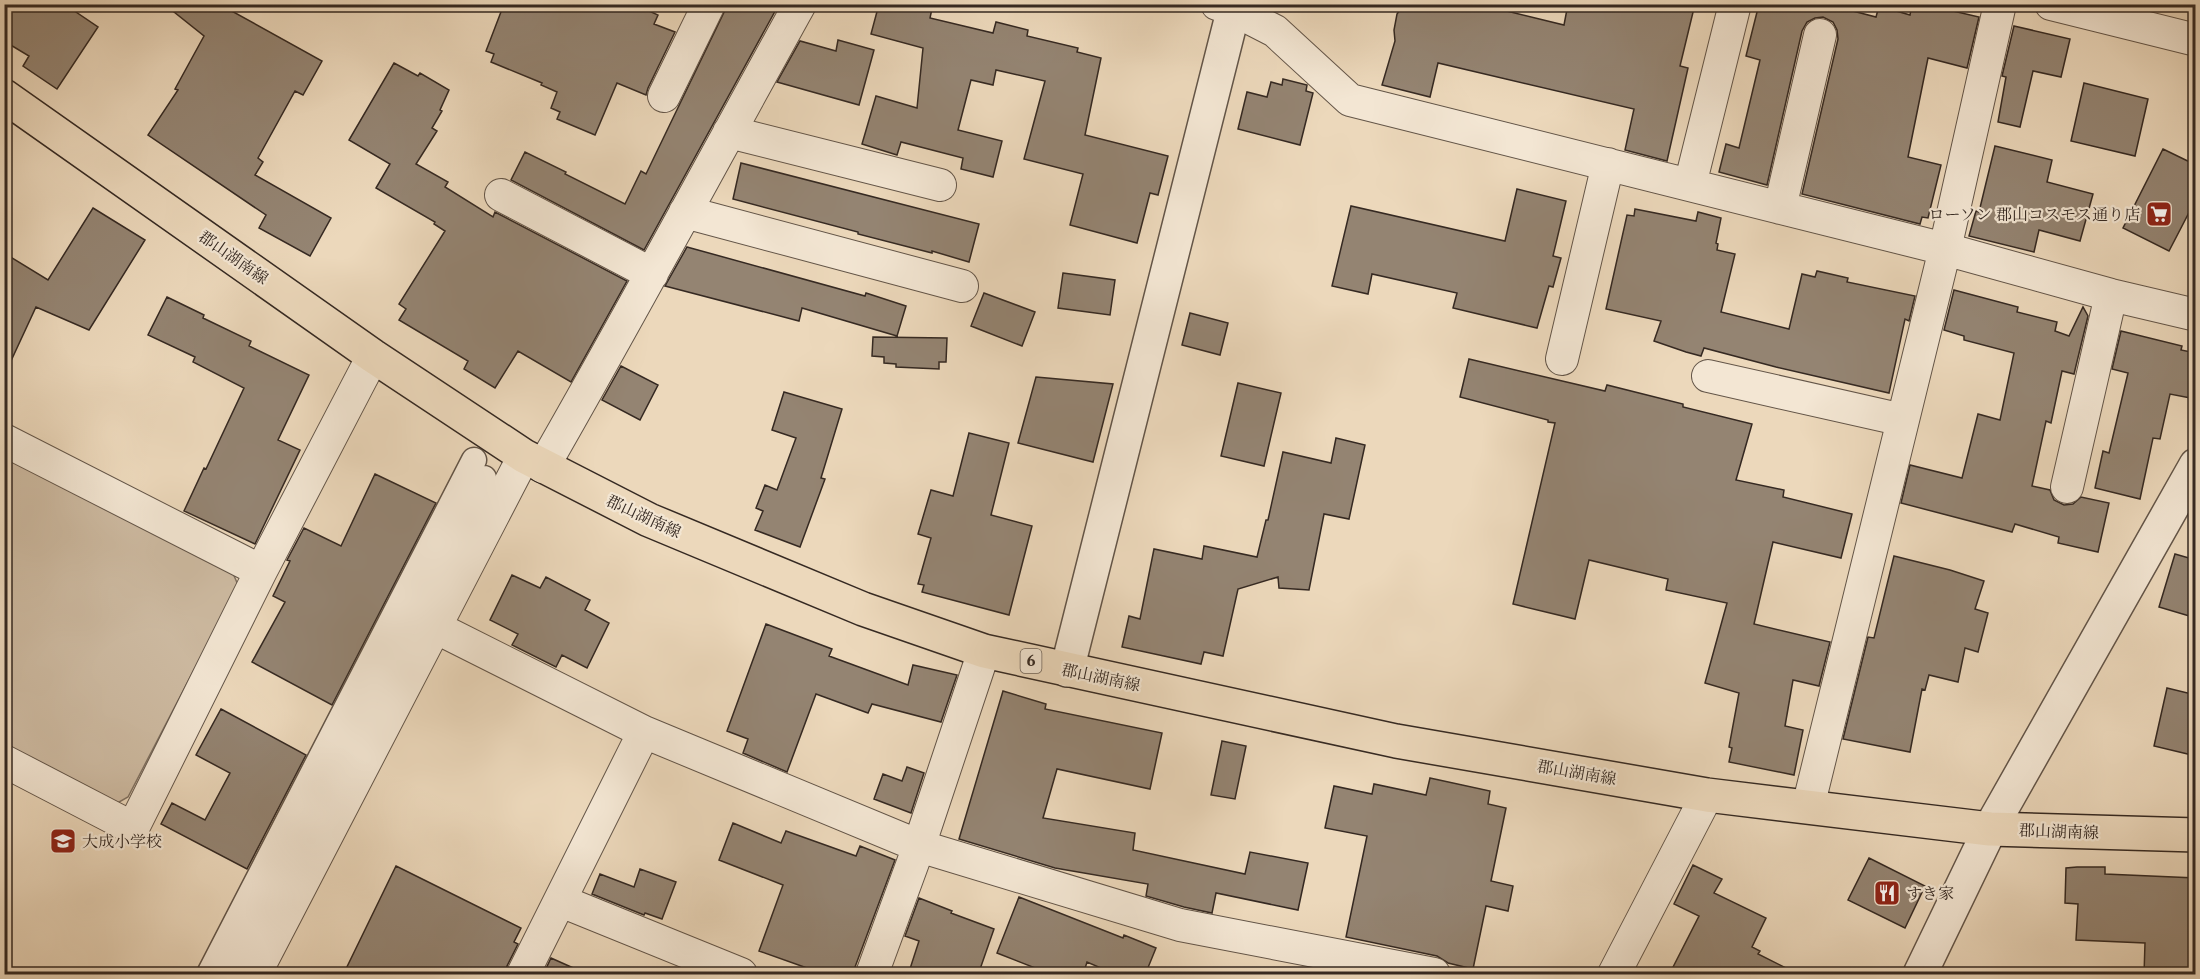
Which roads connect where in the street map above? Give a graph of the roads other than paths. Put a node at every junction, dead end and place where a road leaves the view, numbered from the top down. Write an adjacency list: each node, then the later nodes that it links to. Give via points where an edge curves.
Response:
1 (709, 4): 10 (street)
2 (800, 4): 11 (street)
3 (1735, 4): 14 (street)
4 (2000, 4): 18 (street)
5 (2051, 4): 8 (street)
6 (1228, 6): 12 (street, via 1275,31 1350,100); 34 (street)
7 (1820, 35): 16 (street)
8 (2196, 40)
9 (4, 96): 23 (main road, 郡山湖南線 / 6)
10 (664, 96)
11 (729, 132): 13 (street); 17 (street)
12 (1608, 164): 14 (street); 24 (street)
13 (940, 185)
14 (1689, 185): 16 (street)
15 (501, 195): 19 (street)
16 (1780, 208): 18 (street)
17 (685, 212): 19 (street); 20 (street)
18 (1945, 249): 21 (street); 26 (street)
19 (652, 274): 28 (street)
20 (962, 286)
21 (2111, 296): 22 (street); 30 (street)
22 (2196, 315)
23 (373, 356): 28 (main road, 郡山湖南線 / 6); 31 (street)
24 (1562, 359)
25 (1708, 376): 26 (street)
26 (1903, 420): 38 (street)
27 (4, 440): 31 (street)
28 (534, 461): 32 (street); 33 (main road, 郡山湖南線 / 6, via 660,525 863,609)
29 (2196, 465): 39 (street)
30 (2067, 487)
31 (261, 571): 36 (street, via 133,828)
32 (436, 628): 35 (street); 47 (street)
33 (984, 651): 34 (main road, 郡山湖南線 / 6); 41 (street)
34 (1067, 670): 37 (main road, 郡山湖南線 / 6, via 1396,741)
35 (645, 732): 41 (street); 42 (street)
36 (4, 761)
37 (1707, 795): 38 (main road, 郡山湖南線 / 6); 52 (street)
38 (1808, 807): 39 (main road, 郡山湖南線 / 6)
39 (1990, 829): 40 (main road, 郡山湖南線 / 6); 53 (street)
40 (2196, 835)
41 (919, 846): 44 (street, via 1180,925); 50 (street)
42 (561, 901): 43 (street); 48 (street)
43 (671, 961): 49 (street)
44 (1342, 965): 51 (street)
45 (209, 975): 46 (street, via 479,469)
46 (230, 975)
47 (255, 975)
48 (523, 975)
49 (741, 975)
50 (872, 975)
51 (1434, 975)
52 (1614, 975)
53 (1920, 975)

